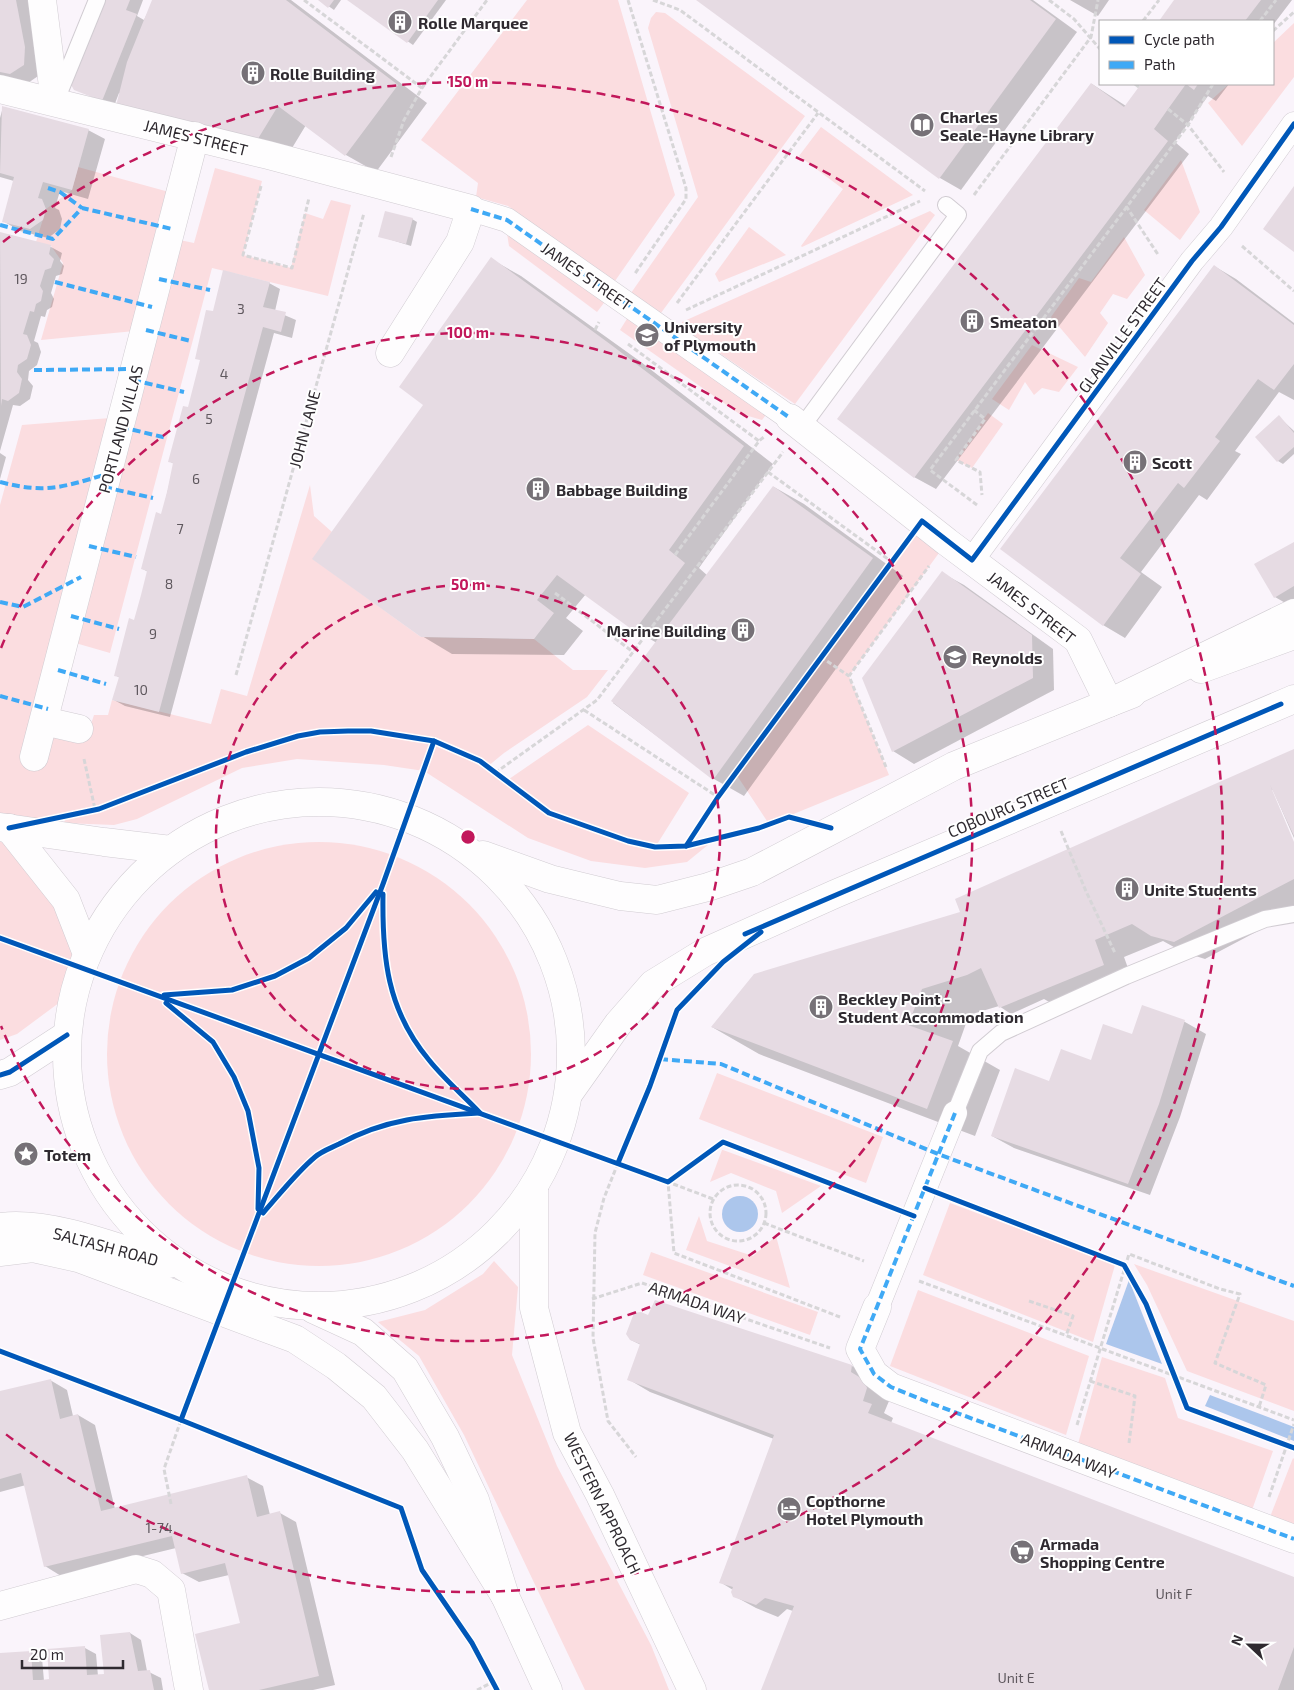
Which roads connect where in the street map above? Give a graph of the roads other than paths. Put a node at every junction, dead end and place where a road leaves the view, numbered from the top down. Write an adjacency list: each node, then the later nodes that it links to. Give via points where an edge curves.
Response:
1 (42, 0): 4 (main road)
2 (97, 0): 4 (lane)
3 (0, 89): 4 (main road, JAMES STREET)
4 (55, 102): 6 (main road, JAMES STREET)
5 (1294, 124): 11 (street, GLANVILLE STREET)
6 (195, 136): 7 (main road, JAMES STREET); 16 (main road, PORTLAND VILLAS)
7 (470, 209): 9 (main road, via 460,242); 10 (street, JAMES STREET, via 508,220 617,298 662,323)
8 (952, 210): 10 (lane)
9 (390, 353)
10 (794, 422): 11 (main road, JAMES STREET)
11 (972, 560): 15 (main road, JAMES STREET, via 1078,640)
12 (1294, 613): 15 (main road)
13 (1294, 635): 15 (main road)
14 (1294, 699): 26 (main road, COBOURG STREET, via 775,921 690,962 653,984 618,1024)
15 (1109, 703): 21 (main road, via 954,766 752,872 708,888 657,900 620,896 550,879)
16 (44, 721): 17 (main road); 18 (main road, PORTLAND VILLAS)
17 (79, 730)
18 (34, 758)
19 (4, 827): 20 (main road); 23 (main road, via 66,900)
20 (171, 850): 21 (main road, via 210,826 252,810 297,802 342,802 387,810 429,826); 23 (main road, via 137,879 109,915)
21 (468, 850): 26 (main road, via 503,880 531,916 553,957 566,1001 572,1047)
22 (1294, 914): 27 (lane, via 1265,919 1126,976 1001,1033 980,1051)
23 (87, 954): 24 (main road, via 75,991)
24 (67, 1035): 25 (main road, via 10,1072); 31 (main road, via 76,1125 93,1167 117,1206 147,1240)
25 (0, 1075)
26 (569, 1093): 28 (main road, via 550,1158)
27 (955, 1113): 33 (street)
28 (534, 1188): 32 (main road, via 508,1223 475,1254 438,1278 397,1295 354,1305); 39 (main road, WESTERN APPROACH, via 534,1308 566,1433 600,1495)
29 (0, 1226): 31 (main road, SALTASH ROAD, via 64,1232)
30 (0, 1252): 35 (main road, via 33,1248 95,1263 295,1339 336,1366 374,1397 415,1450)
31 (183, 1268): 32 (main road, via 222,1288 265,1302)
32 (310, 1307): 35 (main road, via 362,1332 405,1369 445,1436 475,1500)
33 (877, 1308): 34 (main road, ARMADA WAY, via 860,1349 874,1374 891,1387)
34 (1294, 1539)
35 (506, 1596): 38 (main road)
36 (0, 1606): 37 (main road, via 136,1569 152,1574 171,1590)
37 (189, 1690)
38 (548, 1690)
39 (692, 1690)

